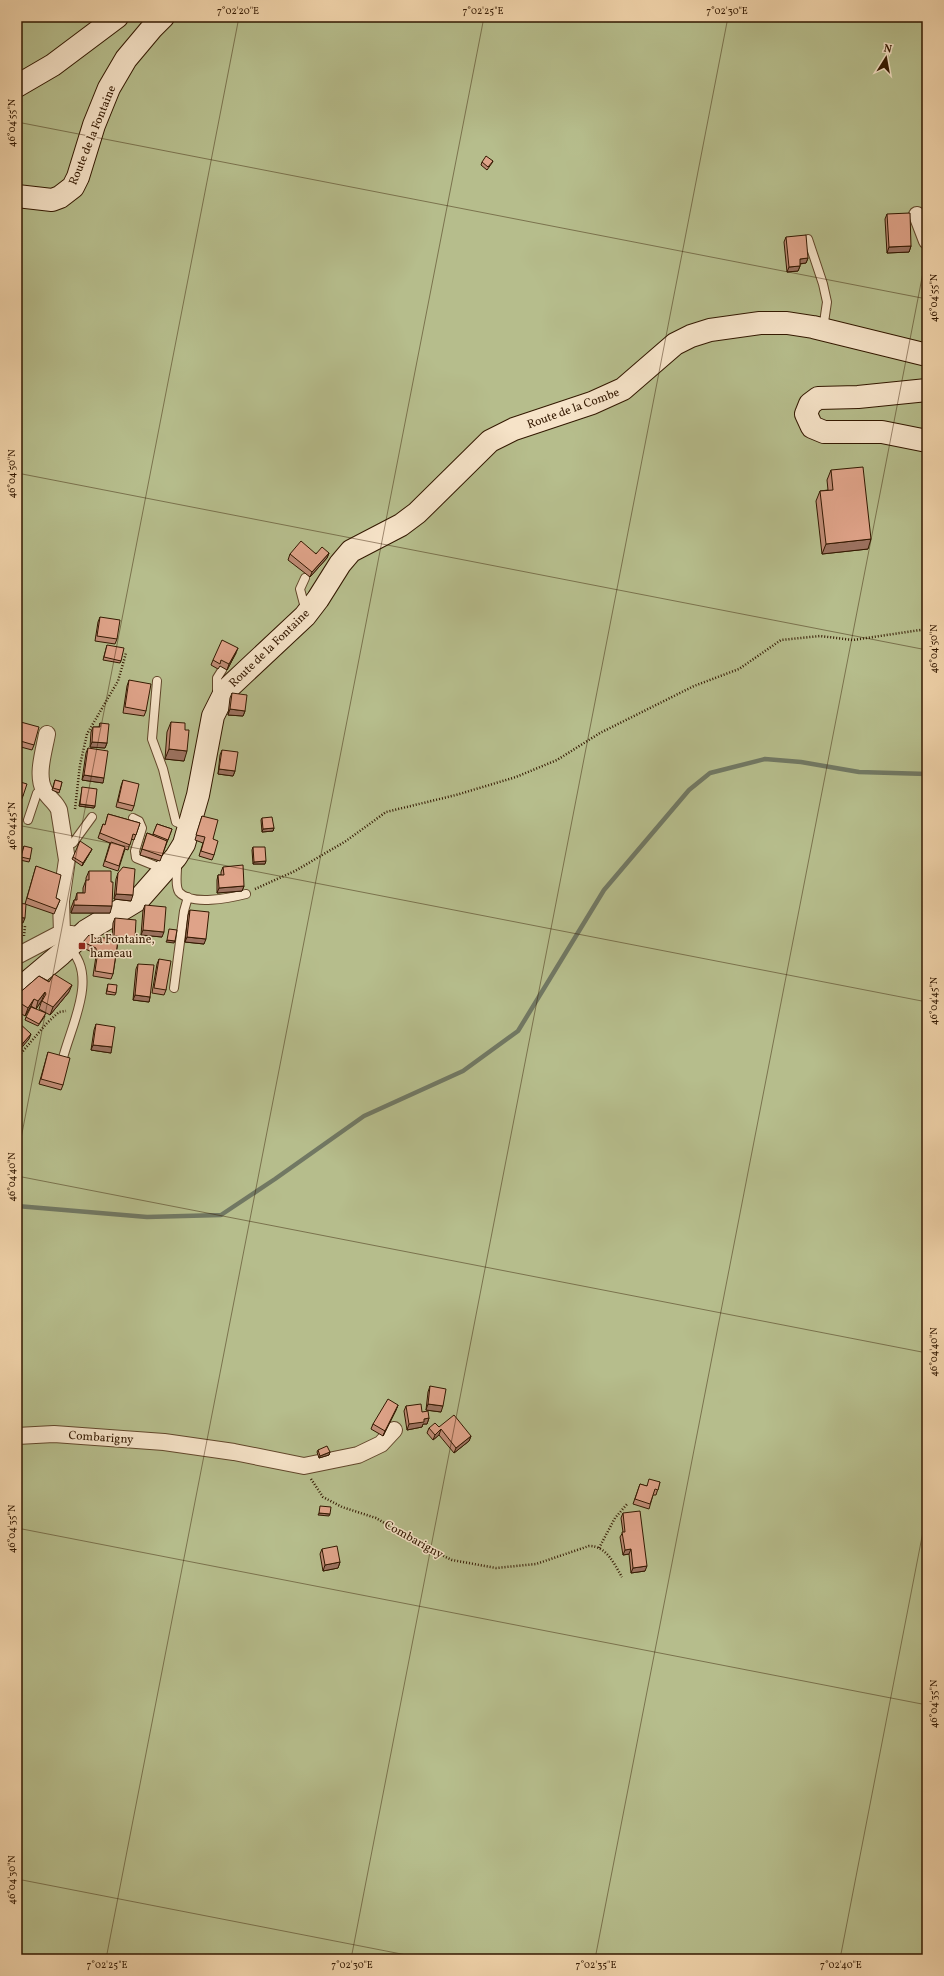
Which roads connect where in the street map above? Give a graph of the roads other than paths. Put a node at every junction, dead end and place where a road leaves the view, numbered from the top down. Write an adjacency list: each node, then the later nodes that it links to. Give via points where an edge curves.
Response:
1 (117, 17): 3 (street, via 53,65)
2 (164, 17): 4 (street, Route de la Fontaine, via 130,54 109,88 73,187 52,200)
3 (17, 86)
4 (17, 196)
5 (917, 215): 7 (street)
6 (808, 239): 8 (lane, via 827,302)
7 (927, 241)
8 (822, 330): 9 (street, Route de la Combe); 12 (street, Route de la Combe, via 787,324 760,323 710,330 685,338 624,389 592,403 514,429 490,441 417,513)
9 (927, 355)
10 (927, 390): 11 (street, via 818,398 810,404 806,414 812,427 824,432 882,432)
11 (927, 441)
12 (356, 548): 14 (street, Route de la Fontaine, via 340,564)
13 (305, 578): 14 (lane, via 300,589)
14 (308, 611): 17 (street, Route de la Fontaine, via 234,681)
15 (222, 670): 17 (lane, via 217,678 216,688)
16 (157, 681): 23 (lane, via 152,739 163,768 176,822)
17 (222, 696): 23 (street, Route de la Fontaine, via 210,726 202,779)
18 (47, 734): 19 (street, via 41,774)
19 (44, 789): 22 (lane, via 37,793); 28 (street, via 59,810 67,854 61,901)
20 (92, 817): 24 (lane, via 74,843)
21 (133, 818): 25 (lane, via 139,821 142,828 135,851 136,858)
22 (28, 820)
23 (189, 827): 25 (street, Route de la Fontaine, via 180,850)
24 (70, 844)
25 (169, 867): 27 (lane, via 177,868 177,887 179,892); 28 (street, Route de la Fontaine, via 140,899)
26 (246, 894): 27 (lane, via 213,900)
27 (188, 897): 30 (lane)
28 (69, 940): 29 (street); 31 (street, Route de la Fontaine); 32 (lane, via 81,963 83,974 77,1013)
29 (17, 956)
30 (174, 988)
31 (17, 991)
32 (63, 1058)
33 (394, 1430): 34 (street, Combarigny, via 381,1444 358,1455 304,1466 164,1442 54,1434)
34 (17, 1436)

